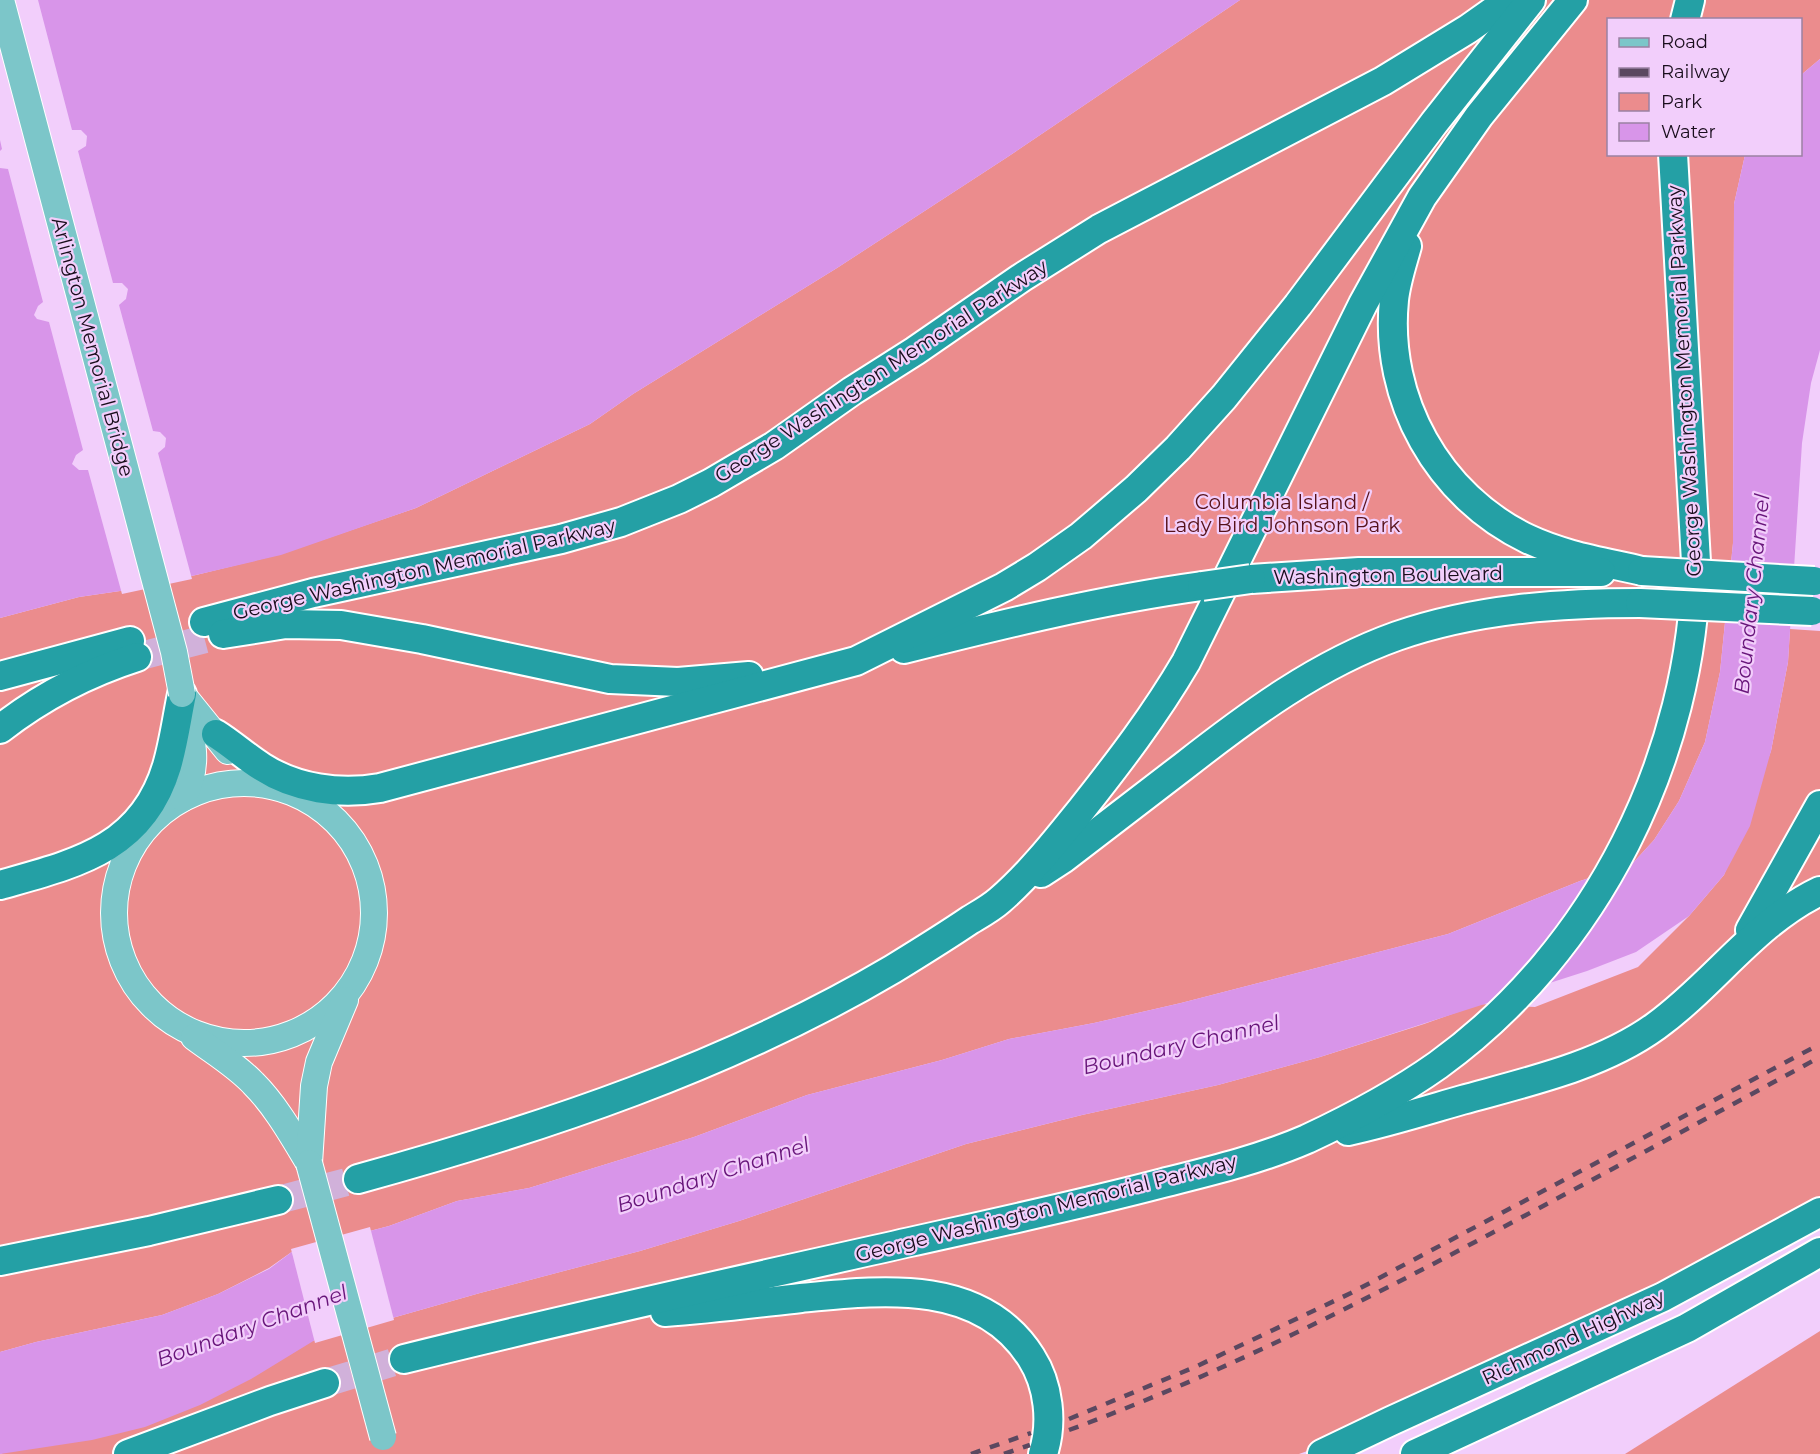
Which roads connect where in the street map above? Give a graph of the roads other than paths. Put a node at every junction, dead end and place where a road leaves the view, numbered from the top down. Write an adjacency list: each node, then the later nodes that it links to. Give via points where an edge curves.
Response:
1 (1, 0): 15 (main road, Arlington Memorial Bridge, bridge)
2 (1509, 0): 13 (highway, George Washington Memorial Parkway, via 1383,81 1099,229 774,446 679,499 571,536 313,593 206,630 324,624 401,634 610,679 678,682)
3 (1531, 0): 12 (highway, via 1272,339 1201,423 1136,489 1094,526 1037,567)
4 (1573, 0): 8 (highway, via 1479,117)
5 (1690, 0): 6 (highway)
6 (1686, 18)
7 (1673, 156): 31 (highway, George Washington Memorial Parkway, via 1696,591 1677,709 1657,771 1611,870 1575,926 1536,975 1495,1017 1441,1062 1364,1111)
8 (1422, 197): 9 (highway, via 1397,282 1393,318 1404,396 1421,437 1458,488 1503,525 1557,550); 27 (highway, via 1379,273 1170,690 1106,780)
9 (1642, 571): 10 (highway, Washington Boulevard, bridge); 12 (highway, Washington Boulevard, bridge, via 1359,572 1251,579 1058,610)
10 (1817, 581)
11 (1816, 611): 27 (highway, Washington Boulevard, bridge, via 1640,603 1538,607 1452,620 1396,636 1298,684 1222,736 1064,858)
12 (856, 661): 13 (highway)
13 (814, 672): 18 (highway)
14 (0, 676): 16 (highway, via 135,649 69,684)
15 (182, 694): 17 (main road, Arlington Memorial Bridge); 20 (main road, Arlington Memorial Bridge, via 194,757); 24 (highway, via 163,778 139,818 111,844 88,858)
16 (0, 729)
17 (216, 734): 18 (highway, via 263,768 306,786 357,791); 19 (main road, Arlington Memorial Bridge, via 246,771)
18 (418, 779): 22 (highway, via 381,799)
19 (283, 792): 20 (main road, via 233,786); 22 (main road)
20 (183, 798): 23 (main road)
21 (1820, 805): 28 (highway)
22 (326, 810): 29 (main road, via 361,854 375,905 374,932 367,957)
23 (139, 836): 24 (highway, via 108,860 88,869); 30 (main road, via 118,891 116,948 139,995)
24 (48, 872): 25 (highway)
25 (0, 885)
26 (1820, 891): 28 (highway, via 1777,916)
27 (999, 901): 33 (highway, via 849,995 715,1060 550,1121)
28 (1732, 956): 31 (highway, via 1690,999 1655,1027 1599,1057 1488,1093)
29 (348, 994): 30 (main road, via 315,1019 270,1036 226,1039); 32 (main road, via 319,1062)
30 (182, 1028): 32 (main road, via 252,1082)
31 (1303, 1140): 38 (highway, George Washington Memorial Parkway, via 1225,1167 1113,1196)
32 (306, 1152): 41 (main road, bridge)
33 (358, 1179)
34 (278, 1200): 37 (highway, via 149,1232)
35 (1820, 1212): 44 (highway, Richmond Highway, via 1663,1297)
36 (1820, 1252): 45 (highway, Richmond Highway, via 1686,1328)
37 (0, 1261)
38 (558, 1321): 39 (highway, George Washington Memorial Parkway); 43 (highway, via 864,1292 904,1292 942,1298 978,1309 1025,1347 1036,1364 1046,1398 1048,1429)
39 (404, 1359)
40 (325, 1383): 42 (highway)
41 (385, 1445)
42 (128, 1454)
43 (1043, 1454)
44 (1322, 1454)
45 (1415, 1454)

